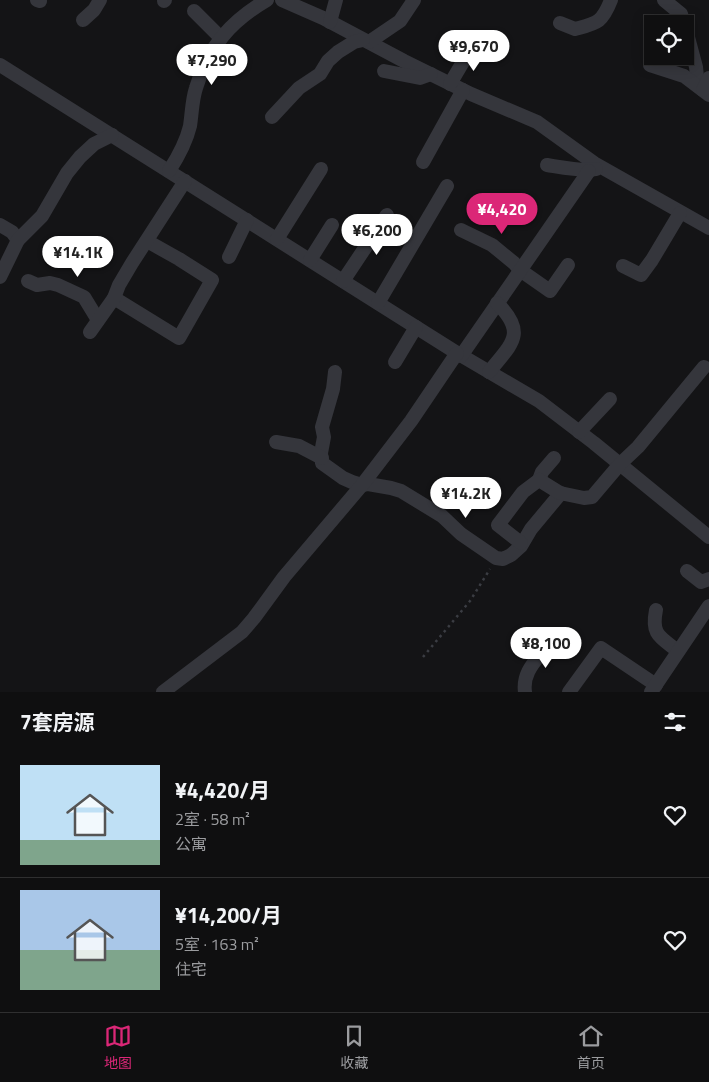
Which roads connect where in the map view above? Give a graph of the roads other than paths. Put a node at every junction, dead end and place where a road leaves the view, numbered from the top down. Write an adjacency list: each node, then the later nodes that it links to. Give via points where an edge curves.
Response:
1 (100, 0): 10 (street)
2 (267, 0): 13 (street, via 245,14)
3 (282, 0): 11 (street)
4 (336, 0): 11 (street)
5 (414, 0): 14 (street, via 400,21)
6 (611, 0): 12 (street, via 601,20 575,29)
7 (664, 0): 9 (street)
8 (194, 10): 13 (street)
9 (681, 15)
10 (83, 20)
11 (330, 22): 14 (street)
12 (560, 23)
13 (221, 38): 30 (street, via 200,76 186,139)
14 (366, 41): 20 (street); 24 (street, via 354,42 338,52 314,80 299,88)
15 (473, 45): 21 (street)
16 (694, 59): 22 (street)
17 (0, 65): 25 (street)
18 (653, 65): 22 (street)
19 (384, 71): 20 (street, via 420,78)
20 (431, 74): 21 (street)
21 (450, 84): 23 (street)
22 (705, 87)
23 (464, 90): 26 (street); 29 (street, via 537,122)
24 (272, 117)
25 (112, 135): 30 (street); 41 (street, via 94,144 80,157 42,216)
26 (423, 162)
27 (547, 166): 29 (street)
28 (321, 169): 40 (street)
29 (595, 169): 33 (street); 47 (street)
30 (169, 171): 31 (street)
31 (185, 181): 35 (street); 42 (street)
32 (447, 186): 52 (street)
33 (680, 213): 38 (street); 46 (street, via 641,275)
34 (387, 216): 49 (street)
35 (247, 220): 40 (street); 43 (street)
36 (0, 225): 41 (street)
37 (332, 226): 44 (street)
38 (709, 228)
39 (461, 230): 47 (street, via 492,245)
40 (277, 239): 44 (street)
41 (18, 240): 48 (street)
42 (147, 241): 51 (street); 51 (street, via 212,280 179,338)
43 (229, 257)
44 (310, 260): 49 (street)
45 (568, 265): 47 (street, via 550,291)
46 (623, 266)
47 (520, 270): 53 (street)
48 (0, 277)
49 (343, 281): 52 (street)
50 (28, 282): 54 (street, via 58,285 84,297)
51 (114, 298): 54 (street)
52 (378, 303): 55 (street)
53 (497, 303): 57 (street); 61 (street, via 509,316 514,334 511,344)
54 (98, 320): 56 (street)
55 (416, 327): 57 (street); 58 (street)
56 (90, 332)
57 (459, 354): 61 (street); 69 (street)
58 (395, 362)
59 (704, 367): 67 (street)
60 (335, 372): 65 (street, via 322,427)
61 (488, 372): 63 (street, via 539,401)
62 (610, 399): 63 (street)
63 (580, 432): 67 (street)
64 (276, 442): 65 (street, via 299,446)
65 (322, 458): 69 (street, via 322,463 343,478)
66 (554, 458): 68 (street)
67 (620, 464): 70 (street, via 592,497); 71 (street)
68 (539, 480): 70 (street); 72 (street, via 523,492 498,525)
69 (362, 485): 72 (street, via 401,491 442,516 461,534 496,558 511,555); 80 (street, via 242,632)
70 (561, 493): 72 (street)
71 (709, 536)
72 (521, 544)
73 (687, 571): 74 (street, via 701,582)
74 (709, 579)
75 (709, 606): 78 (street)
76 (656, 610): 78 (street, via 653,624 657,633)
77 (549, 643): 81 (street, via 527,672)
78 (678, 651): 79 (street)
79 (653, 689): 82 (street, via 602,648)
80 (163, 692)
81 (525, 692)
82 (569, 692)

